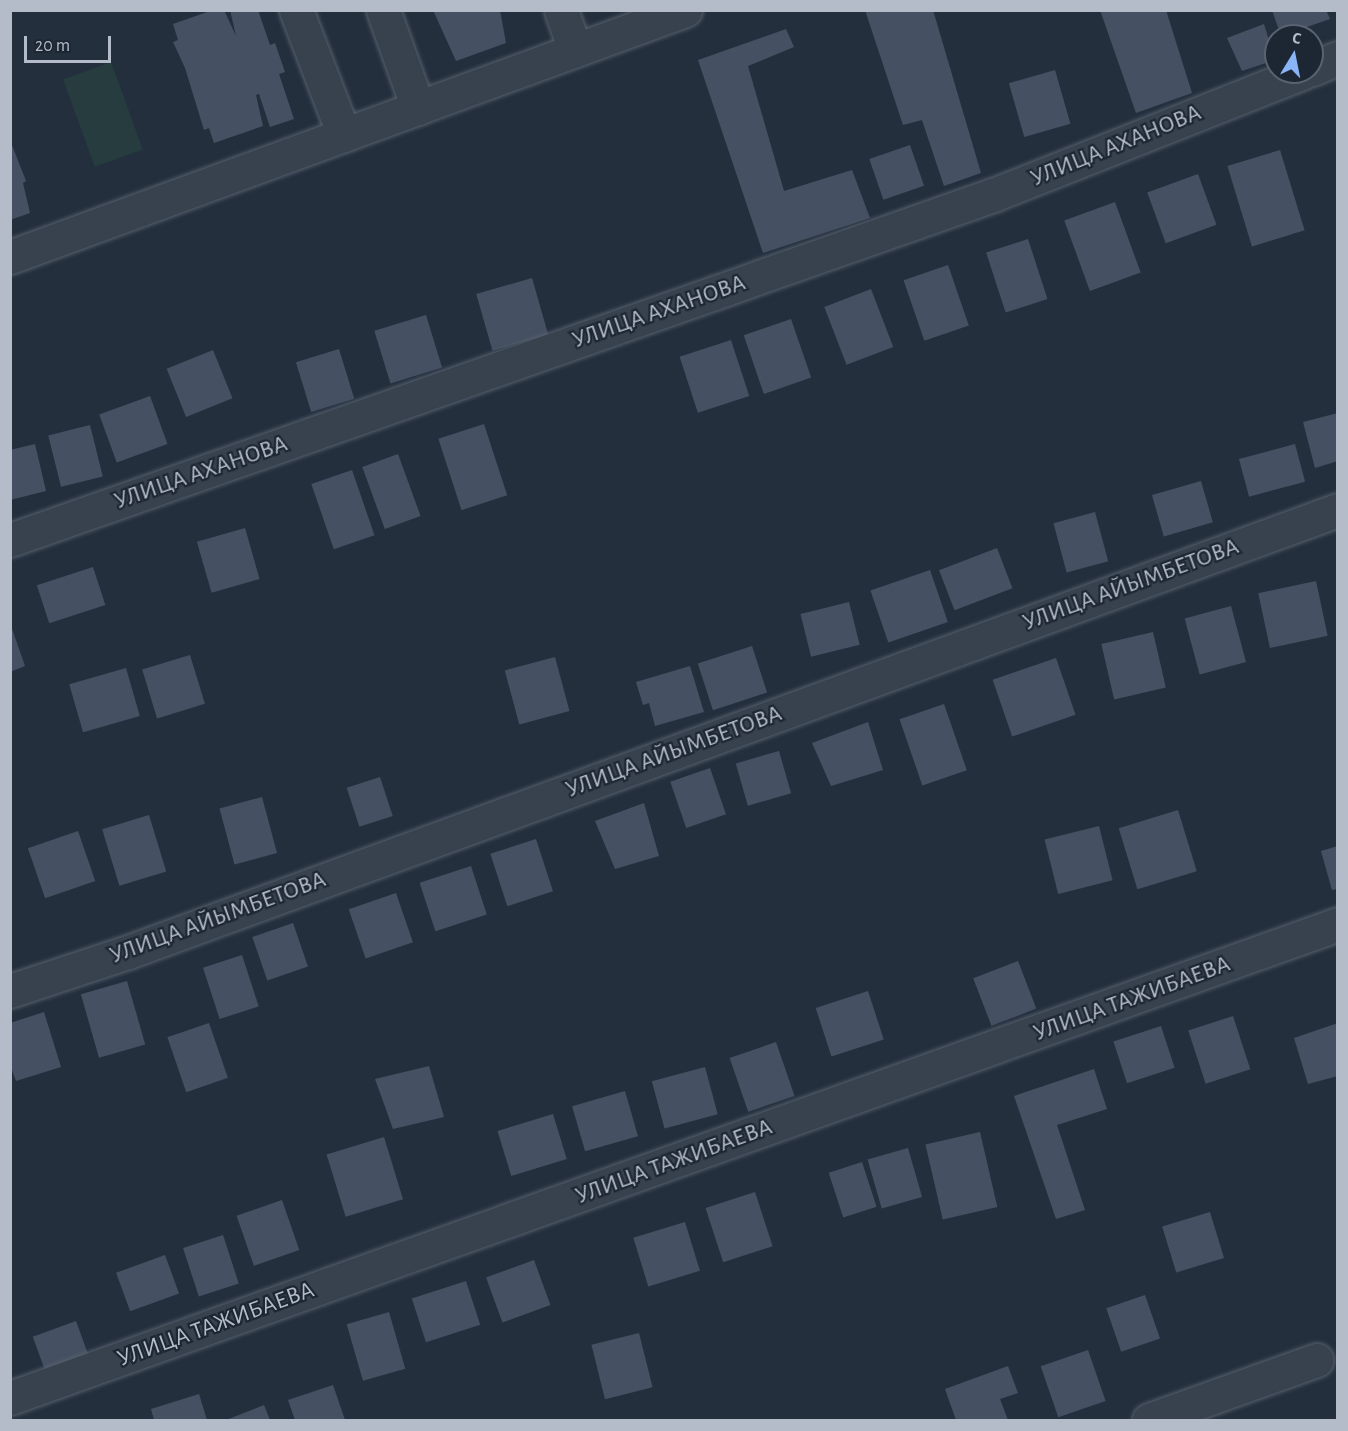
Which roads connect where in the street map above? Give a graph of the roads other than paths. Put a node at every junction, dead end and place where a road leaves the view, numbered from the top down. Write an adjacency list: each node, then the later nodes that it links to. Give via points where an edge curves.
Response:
1 (296, 10): 10 (street)
2 (383, 10): 9 (street)
3 (561, 10): 5 (street)
4 (685, 10): 5 (street)
5 (575, 50): 9 (street)
6 (1338, 58): 7 (street)
7 (1324, 64)
8 (1273, 84): 13 (street, УЛИЦА АХАНОВА, via 993,195)
9 (418, 108): 10 (street)
10 (344, 135): 11 (street)
11 (10, 256)
12 (1338, 510): 15 (street, УЛИЦА АЙЫМБЕТОВА, via 128,952)
13 (10, 540)
14 (1338, 924): 17 (street, УЛИЦА ТАЖИБАЕВА)
15 (10, 991)
16 (1317, 1360): 18 (street)
17 (10, 1398)
18 (1149, 1420)

